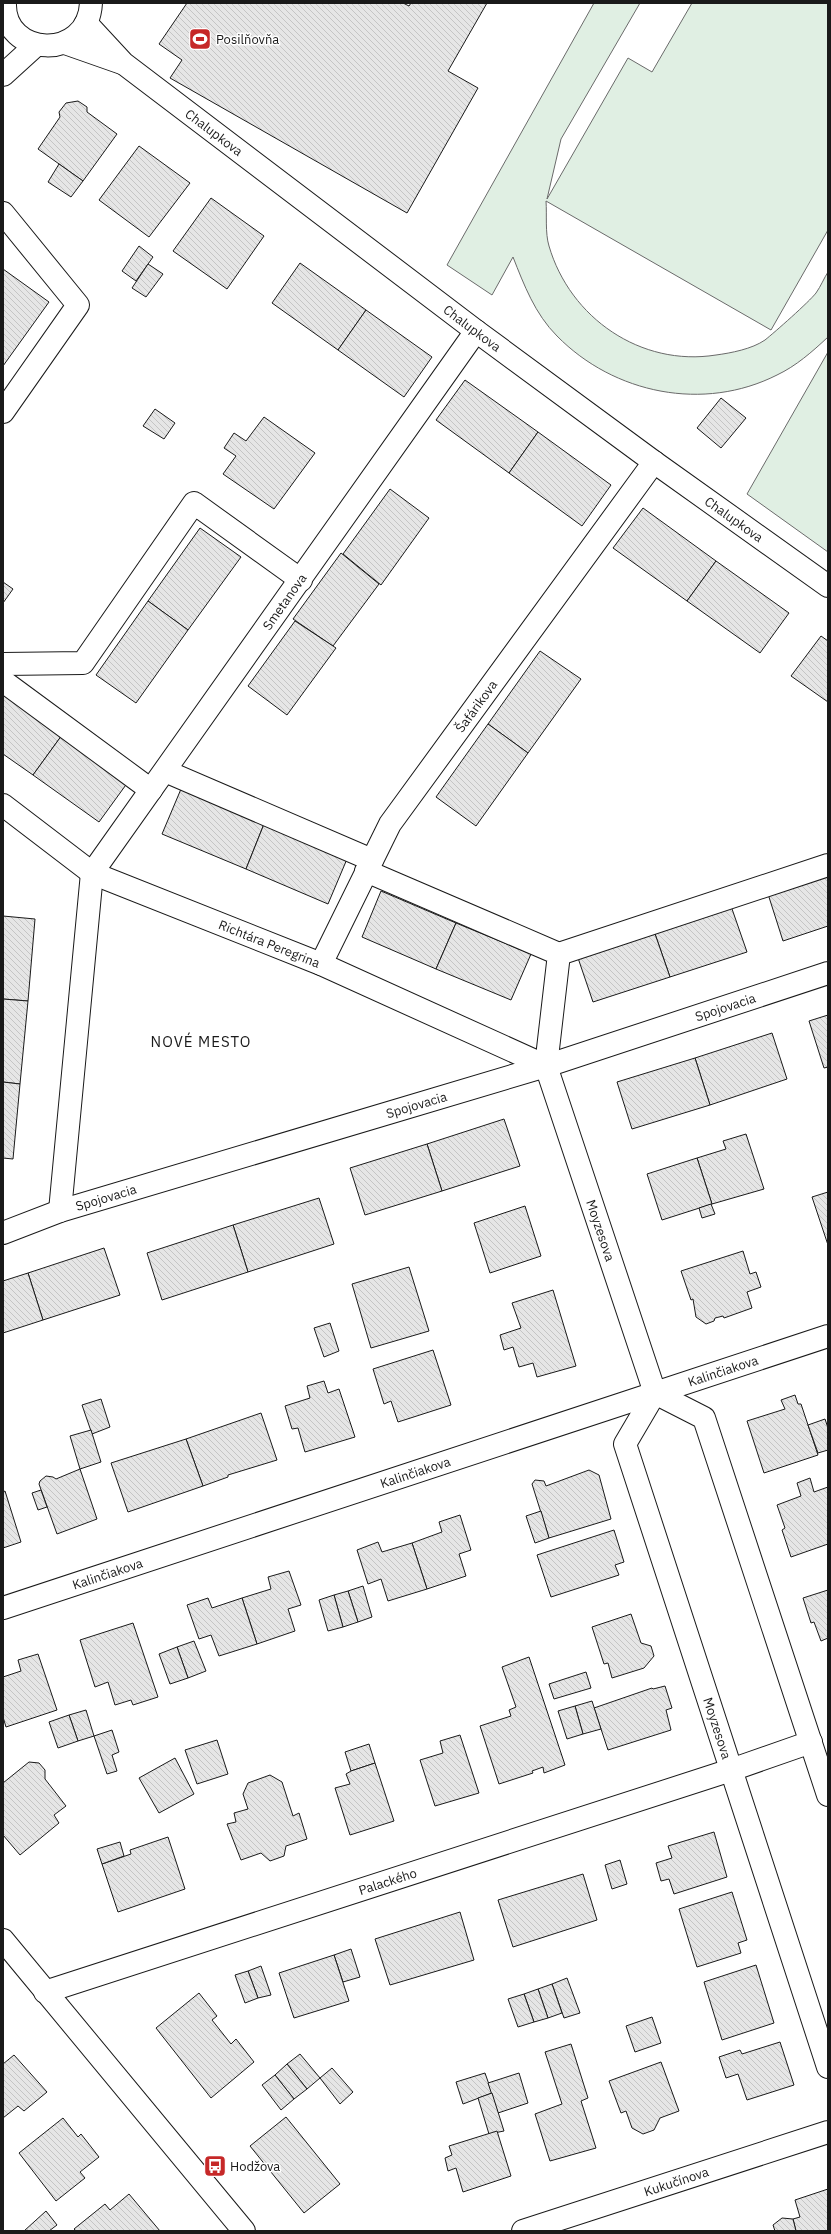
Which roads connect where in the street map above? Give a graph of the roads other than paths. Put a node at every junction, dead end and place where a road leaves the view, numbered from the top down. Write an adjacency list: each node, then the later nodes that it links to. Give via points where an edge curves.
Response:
1 (89, 13): 3 (street, via 81,31); 5 (street, Chalupkova)
2 (5, 15): 4 (street, via 14,30)
3 (65, 43): 4 (street, via 50,47); 5 (street, Chalupkova)
4 (36, 45): 6 (street)
5 (123, 63): 8 (street, Chalupkova)
6 (3, 75)
7 (3, 212): 9 (street, via 78,305)
8 (476, 331): 10 (street, Chalupkova); 11 (street, Smetanova)
9 (3, 412)
10 (654, 462): 12 (street, Chalupkova); 19 (street, Šafárikova, via 390,824)
11 (301, 580): 13 (street, via 194,503 84,663); 15 (street, Smetanova)
12 (828, 586)
13 (3, 664)
14 (3, 681): 16 (street)
15 (165, 771): 16 (street, Smetanova); 19 (street)
16 (152, 790): 20 (street, Smetanova)
17 (3, 805): 20 (street, Richtára Peregrina)
18 (828, 864): 21 (street)
19 (369, 865): 21 (street); 22 (street, Šafárikova)
20 (92, 873): 22 (street, Richtára Peregrina); 25 (street)
21 (559, 954): 24 (street)
22 (321, 964): 24 (street, Richtára Peregrina)
23 (828, 973): 24 (street, Spojovacia)
24 (546, 1066): 25 (street, Spojovacia); 28 (street, Moyzesova)
25 (60, 1211): 26 (street, Spojovacia)
26 (3, 1233)
27 (828, 1336): 28 (street, Kalinčiakova)
28 (655, 1393): 29 (street, Kalinčiakova); 30 (street, via 704,1418); 31 (street, Moyzesova, via 626,1444)
29 (3, 1608)
30 (811, 1742): 31 (street, Palackého); 32 (street)
31 (731, 1770): 34 (street, Palackého); 35 (street, Moyzesova)
32 (828, 1795)
33 (3, 1940): 34 (street)
34 (45, 1992): 37 (street)
35 (828, 2067)
36 (828, 2132): 38 (street, Kukučínova)
37 (244, 2231)
38 (523, 2231)

